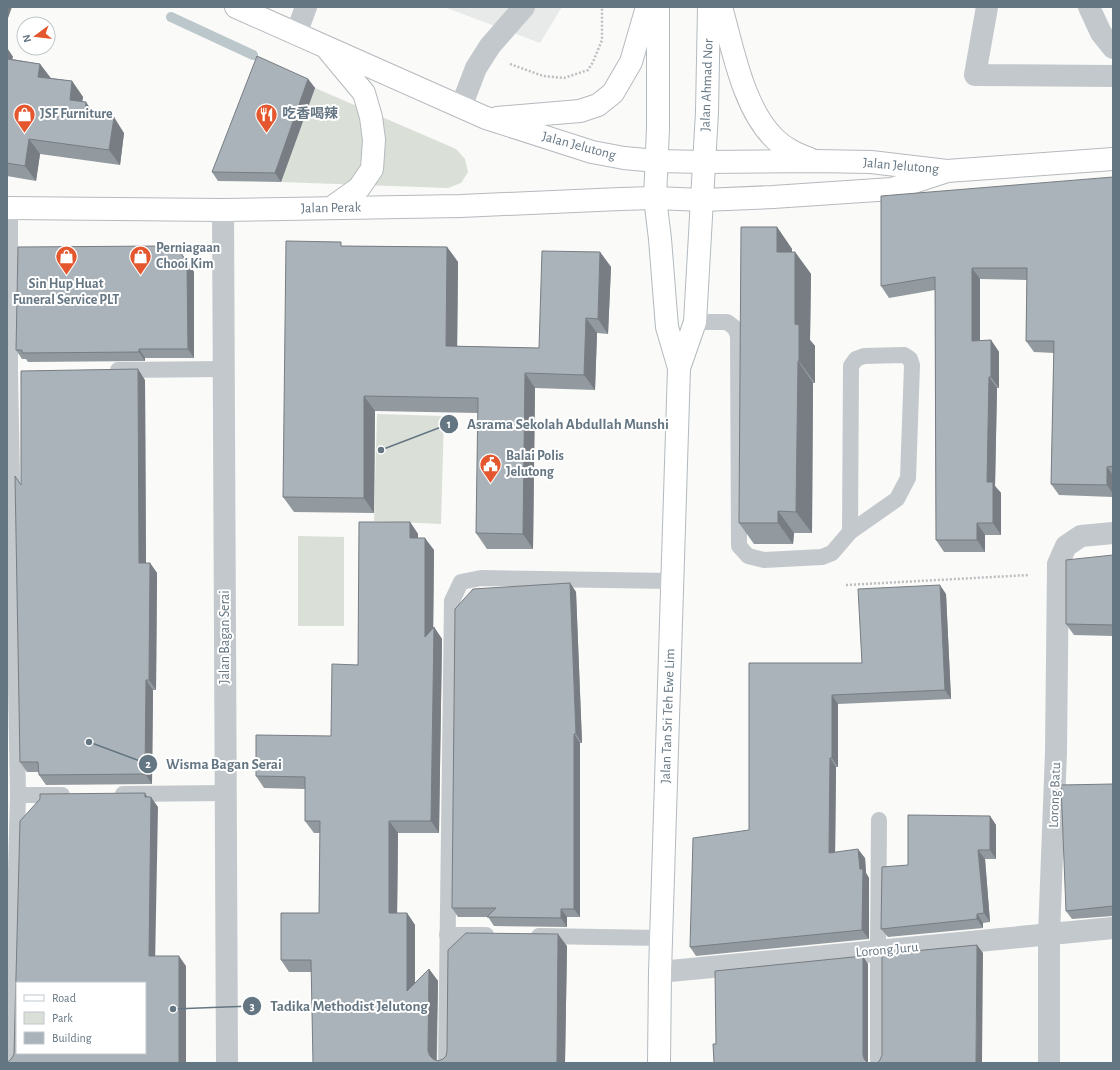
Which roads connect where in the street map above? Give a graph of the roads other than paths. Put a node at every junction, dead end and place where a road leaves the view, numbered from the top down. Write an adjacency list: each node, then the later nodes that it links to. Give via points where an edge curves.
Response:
1 (236, 7): 10 (main road, Jalan Jelutong)
2 (306, 7): 10 (street)
3 (524, 7): 14 (street, via 490,46 476,68)
4 (647, 7): 15 (main road, via 631,62 613,93 598,105 580,111)
5 (658, 7): 17 (main road)
6 (709, 7): 19 (main road, Jalan Ahmad Nor, via 708,112)
7 (721, 7): 18 (main road, via 741,78 760,120 775,139 789,150)
8 (986, 7): 13 (street, via 975,75)
9 (1089, 7): 12 (street, via 1101,33)
10 (296, 34): 11 (main road, Jalan Jelutong)
11 (326, 47): 14 (main road, Jalan Jelutong); 24 (main road, via 364,93 374,140 372,169 359,188)
12 (1113, 48)
13 (1113, 76)
14 (461, 107): 15 (main road, Jalan Jelutong)
15 (486, 118): 17 (main road, Jalan Jelutong, via 592,152)
16 (1113, 159): 20 (main road, Jalan Jelutong)
17 (657, 161): 19 (main road, Jalan Jelutong); 21 (main road, Jalan Tan Sri Teh Ewe Lim)
18 (815, 161): 19 (main road, Jalan Jelutong); 20 (main road, Jalan Jelutong, via 870,162)
19 (704, 162): 22 (main road, Jalan Ahmad Nor)
20 (947, 171): 22 (main road, Jalan Jelutong, via 892,189)
21 (655, 198): 22 (main road, Jalan Jelutong); 24 (main road, Jalan Perak); 27 (main road, Jalan Tan Sri Teh Ewe Lim, via 667,327)
22 (703, 200): 26 (main road, Jalan Tan Sri Teh Ewe Lim)
23 (9, 208): 25 (main road, Jalan Perak); 30 (lane)
24 (332, 208): 25 (main road, Jalan Perak)
25 (223, 210): 28 (street, Jalan Bagan Serai)
26 (695, 322): 27 (main road, Jalan Tan Sri Teh Ewe Lim); 32 (lane, via 727,322 735,328 738,336 739,546 748,556 764,560 822,557 832,553)
27 (679, 368): 34 (main road, Jalan Tan Sri Teh Ewe Lim)
28 (224, 369): 29 (lane); 36 (street, Jalan Bagan Serai)
29 (105, 370)
30 (10, 372): 31 (lane); 35 (lane)
31 (26, 372)
32 (850, 532): 32 (lane, via 896,499 908,478 912,366 904,355 864,356 856,359 851,366)
33 (1113, 533): 43 (street, Lorong Batu, via 1081,536 1066,546 1058,564 1056,752)
34 (672, 581): 42 (lane, via 481,578 461,582 452,601); 46 (main road, Jalan Tan Sri Teh Ewe Lim)
35 (12, 696): 39 (lane)
36 (226, 793): 38 (lane); 50 (street, Jalan Bagan Serai)
37 (79, 794): 39 (lane)
38 (110, 794)
39 (18, 795): 49 (lane)
40 (880, 820): 47 (lane)
41 (1113, 928): 43 (street, Lorong Juru)
42 (447, 935): 44 (lane); 51 (lane)
43 (1049, 935): 47 (street, Lorong Juru); 54 (street, Lorong Batu)
44 (503, 936)
45 (527, 936): 46 (lane)
46 (661, 938): 48 (main road, Jalan Tan Sri Teh Ewe Lim)
47 (878, 951): 48 (street, Lorong Juru); 53 (lane)
48 (660, 972): 52 (main road, Jalan Tan Sri Teh Ewe Lim)
49 (11, 1063)
50 (227, 1063)
51 (446, 1063)
52 (659, 1063)
53 (878, 1063)
54 (1049, 1063)

